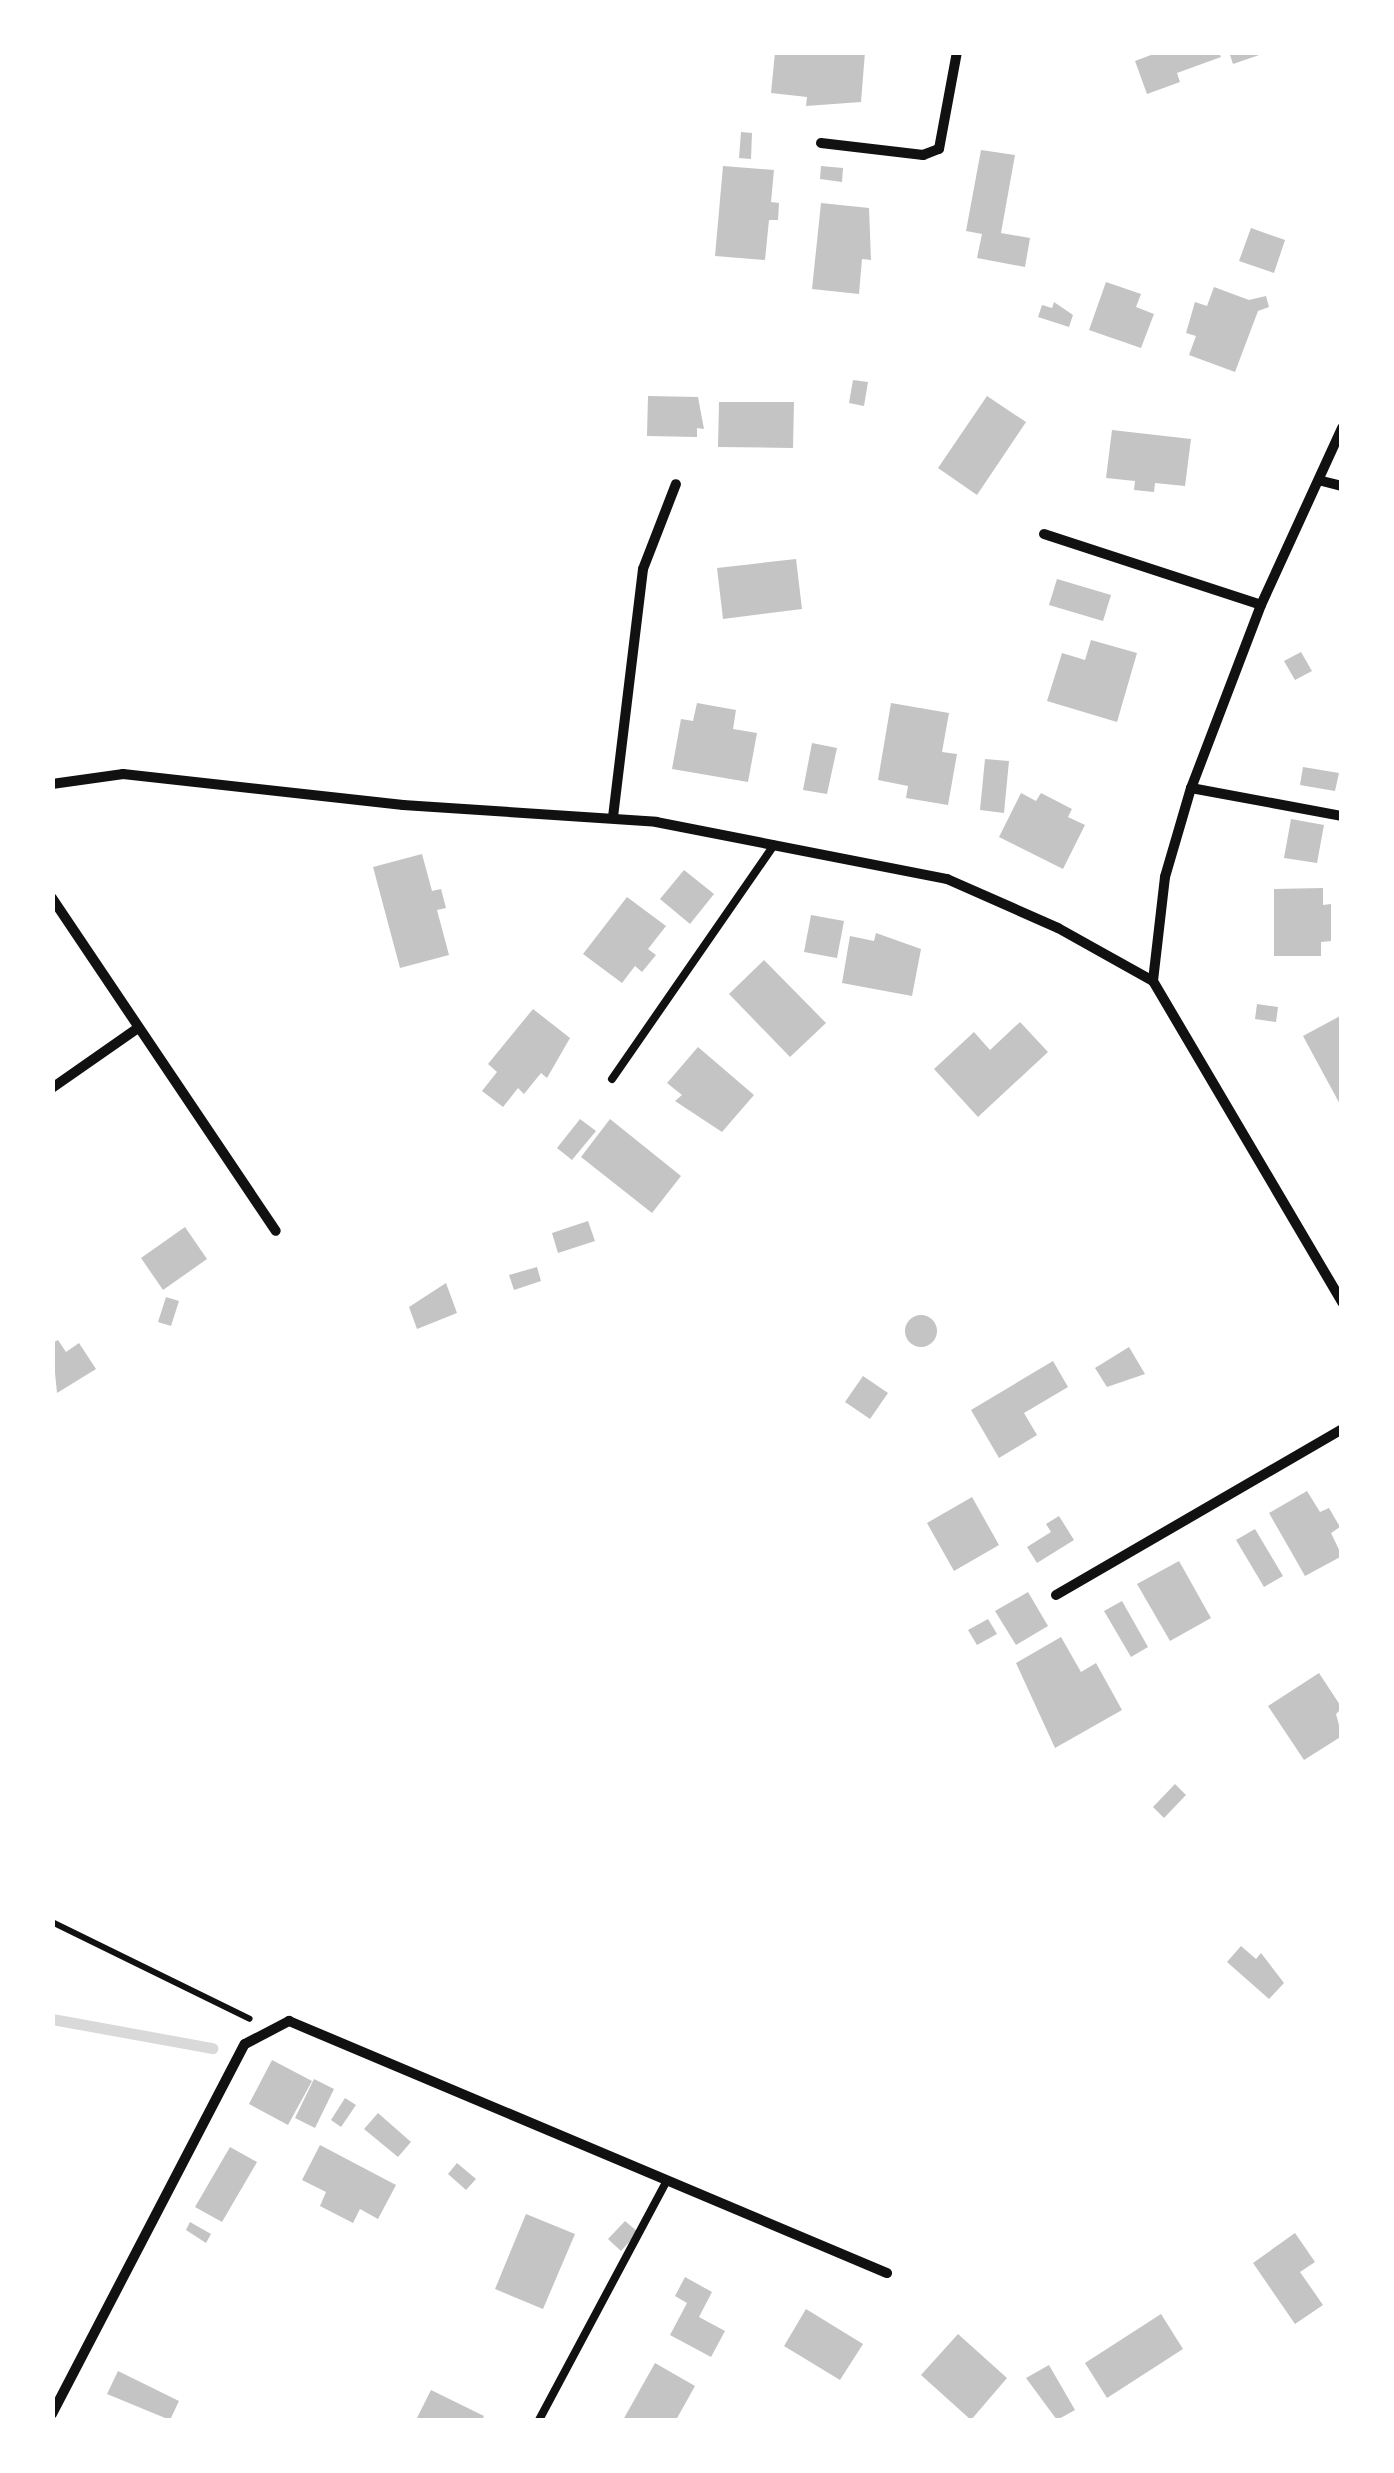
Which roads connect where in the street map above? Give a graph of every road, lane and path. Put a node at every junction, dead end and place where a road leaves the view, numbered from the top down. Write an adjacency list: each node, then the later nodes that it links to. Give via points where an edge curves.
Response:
1 (957, 52): 2 (street, via 939,149 923,154)
2 (822, 143)
3 (1342, 428): 4 (street)
4 (1322, 481): 6 (street); 8 (street)
5 (676, 484): 12 (street, via 643,569)
6 (1342, 486)
7 (1044, 534): 8 (street)
8 (1261, 605): 10 (street)
9 (52, 784): 12 (street, via 123,774 386,803)
10 (1190, 788): 11 (street); 15 (street, via 1165,877)
11 (1342, 816)
12 (612, 817): 13 (street)
13 (774, 845): 15 (street, via 980,890); 17 (lane)
14 (52, 898): 16 (street)
15 (1153, 981): 20 (street)
16 (138, 1028): 18 (street); 19 (street)
17 (612, 1078)
18 (52, 1088)
19 (276, 1231)
20 (1342, 1302)
21 (1342, 1429): 22 (street)
22 (1056, 1595)
23 (52, 1922): 24 (path)
24 (269, 2028): 25 (street, via 289,2022); 27 (street, via 245,2044)
25 (667, 2180): 26 (street); 28 (lane)
26 (887, 2273)
27 (52, 2414)
28 (539, 2420)

